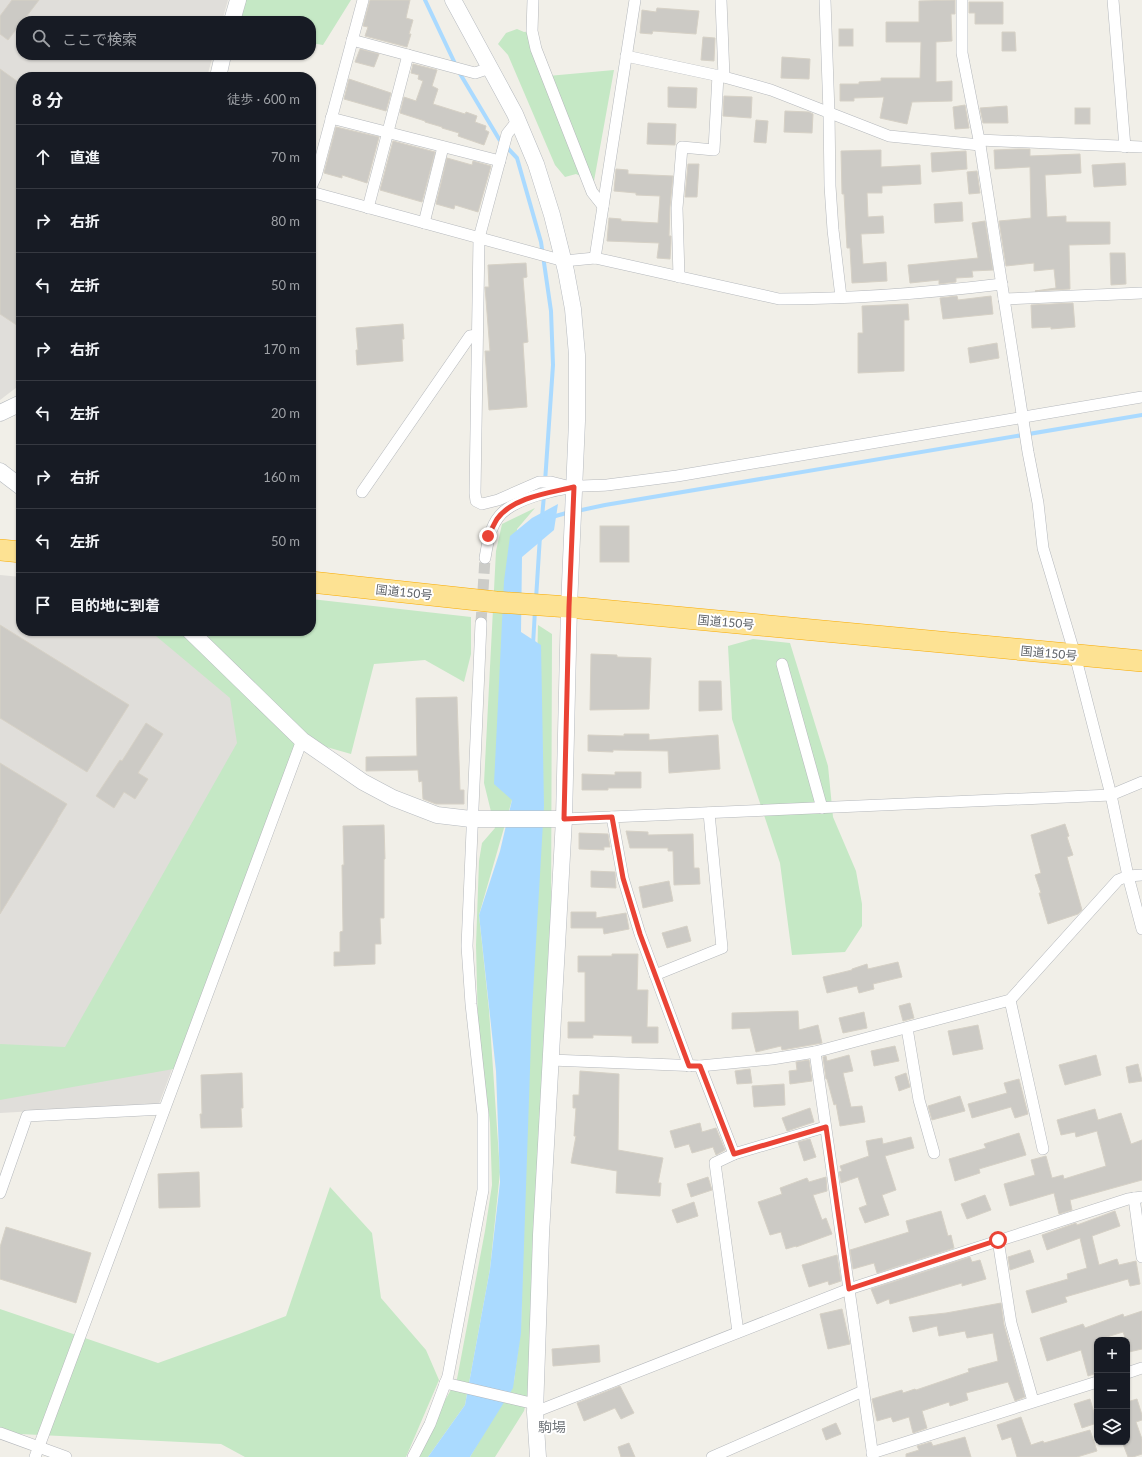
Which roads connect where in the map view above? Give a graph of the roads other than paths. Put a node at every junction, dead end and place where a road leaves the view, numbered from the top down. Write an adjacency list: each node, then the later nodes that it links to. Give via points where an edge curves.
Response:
1 (238, 0): 10 (street)
2 (362, 0): 11 (street)
3 (453, 0): 15 (street)
4 (533, 0): 29 (street, via 532,31 536,49 592,192)
5 (635, 0): 13 (street)
6 (721, 0): 17 (street)
7 (825, 0): 18 (street)
8 (962, 0): 22 (street, via 962,54)
9 (1113, 0): 24 (street)
10 (233, 16)
11 (352, 40): 12 (street); 19 (street)
12 (408, 55): 15 (street, via 474,73); 21 (street)
13 (626, 56): 17 (street); 29 (street)
14 (222, 60): 16 (street)
15 (490, 68): 20 (street)
16 (219, 72)
17 (721, 76): 18 (street, via 771,90); 35 (street, via 714,150 682,147 677,208)
18 (829, 112): 22 (street, via 889,136); 38 (street, via 830,186)
19 (331, 118): 21 (street); 27 (street)
20 (518, 120): 26 (street, via 507,134); 34 (street, via 536,164)
21 (388, 133): 23 (street); 30 (street)
22 (979, 143): 24 (street); 36 (street)
23 (443, 147): 26 (street); 31 (street)
24 (1125, 147): 25 (street)
25 (1142, 147)
26 (500, 161): 32 (street)
27 (316, 176)
28 (316, 193): 30 (street)
29 (603, 206): 33 (street)
30 (368, 208): 31 (street)
31 (424, 223): 32 (street)
32 (479, 238): 34 (street); 40 (street)
33 (595, 258): 34 (street); 35 (street)
34 (564, 261): 47 (street, via 573,309 577,355)
35 (679, 277): 38 (street, via 779,300)
36 (1002, 284): 38 (street, via 939,292); 39 (street)
37 (1142, 293): 39 (street)
38 (841, 297)
39 (1004, 298): 44 (street)
40 (477, 335): 47 (street, via 474,494 476,501 482,504 489,503 539,482 552,482); 48 (street, via 470,336)
41 (1142, 397): 44 (street)
42 (16, 405): 43 (street)
43 (0, 413)
44 (1024, 418): 47 (street); 56 (street, via 1044,548)
45 (0, 471): 46 (street)
46 (16, 483)
47 (574, 491): 51 (street, via 535,496 507,509 497,519 488,536); 53 (street)
48 (362, 492)
49 (0, 550): 50 (highway)
50 (16, 552)
51 (485, 558)
52 (316, 583): 53 (highway, 国道150号)
53 (564, 607): 56 (highway, 国道150号); 66 (street)
54 (481, 623): 65 (street, via 478,722)
55 (195, 636): 59 (street)
56 (1075, 656): 57 (highway, 国道150号); 61 (street)
57 (1142, 661)
58 (782, 664): 62 (street)
59 (302, 740): 65 (street, via 363,782 393,798 437,815); 76 (street)
60 (1142, 782): 61 (street)
61 (1110, 795): 62 (street); 68 (street)
62 (822, 808): 63 (street)
63 (709, 813): 64 (street); 70 (street, via 722,948)
64 (612, 817): 66 (street); 70 (street, via 623,878)
65 (471, 819): 66 (street); 89 (street, via 467,946 483,1114 482,1190)
66 (558, 819): 74 (street)
67 (1142, 875): 68 (street)
68 (1128, 876): 69 (street); 71 (street, via 1118,880)
69 (1142, 928)
70 (655, 975): 75 (street)
71 (1010, 1000): 72 (street); 78 (street)
72 (908, 1028): 73 (street); 79 (street, via 920,1100)
73 (815, 1052): 75 (street, via 772,1060); 77 (street)
74 (551, 1060): 75 (street); 93 (street)
75 (694, 1066): 80 (street)
76 (164, 1109): 81 (street, via 27,1116); 95 (street)
77 (826, 1127): 80 (street); 85 (street)
78 (1043, 1149)
79 (934, 1153)
80 (734, 1154): 86 (street, via 714,1163)
81 (0, 1193)
82 (1138, 1198): 83 (street); 84 (street)
83 (998, 1240): 85 (street); 92 (street, via 1011,1323)
84 (1142, 1257)
85 (849, 1289): 86 (street); 91 (street)
86 (738, 1332): 93 (street)
87 (1142, 1368): 88 (street)
88 (1130, 1372)
89 (445, 1383): 93 (street, via 519,1400); 98 (street, via 430,1424)
90 (1094, 1383): 92 (street)
91 (863, 1391): 96 (street); 100 (street)
92 (1033, 1401): 96 (street)
93 (535, 1408): 99 (street)
94 (0, 1433): 95 (street)
95 (36, 1452): 97 (street)
96 (872, 1455)
97 (66, 1457)
98 (413, 1457)
99 (538, 1457)
100 (712, 1457)

